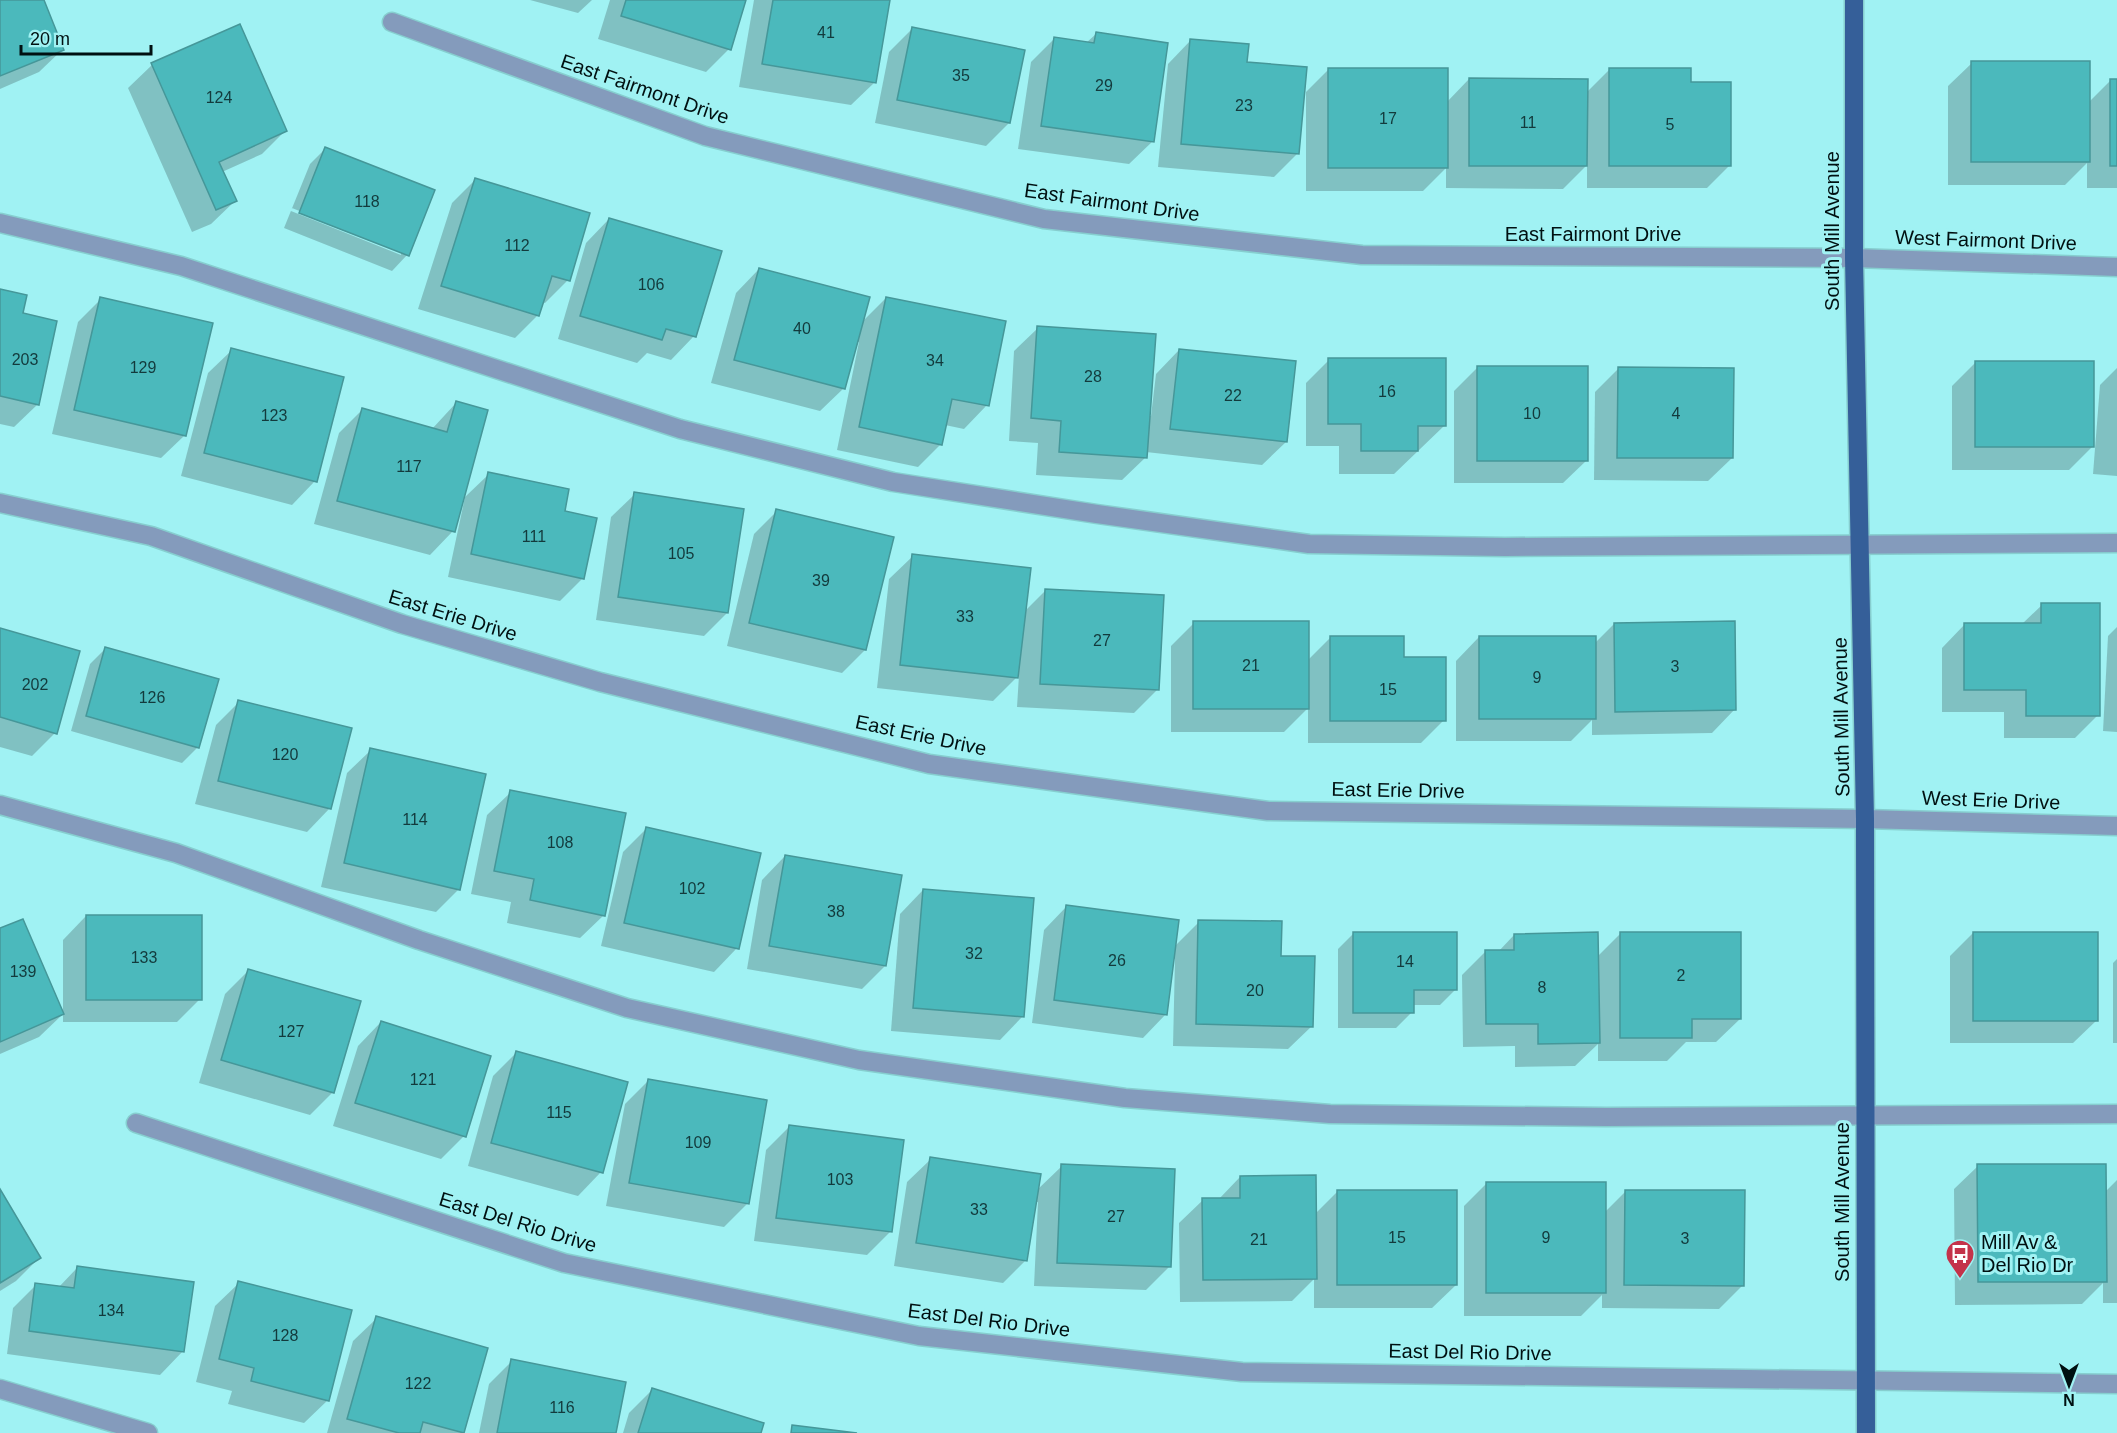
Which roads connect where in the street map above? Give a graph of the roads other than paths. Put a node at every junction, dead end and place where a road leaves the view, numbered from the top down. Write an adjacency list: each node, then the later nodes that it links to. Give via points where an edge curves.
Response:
1 (1854, 0): 4 (main road, South Mill Avenue)
2 (392, 22): 4 (street, East Fairmont Drive, via 705,136 1044,219 1362,255)
3 (0, 224): 8 (street, via 181,266 680,429 893,482 1309,544)
4 (1854, 258): 5 (street, West Fairmont Drive); 8 (main road, South Mill Avenue)
5 (2117, 267)
6 (0, 503): 10 (street, East Erie Drive, via 151,536 402,624 600,682 929,764 1268,811)
7 (2117, 543): 8 (street)
8 (1860, 544): 10 (main road, South Mill Avenue)
9 (0, 805): 12 (street, via 176,853 419,940 627,1008 859,1060 1125,1098 1330,1114)
10 (1865, 819): 11 (street, West Erie Drive); 12 (main road, South Mill Avenue)
11 (2117, 826)
12 (1865, 1114): 13 (street); 15 (main road, South Mill Avenue)
13 (2117, 1114)
14 (136, 1123): 15 (street, East Del Rio Drive, via 564,1263 919,1336 1242,1372)
15 (1865, 1380): 16 (street, East Del Rio Drive); 19 (main road, South Mill Avenue)
16 (2117, 1384)
17 (0, 1389): 18 (street)
18 (148, 1433)
19 (1866, 1433)

